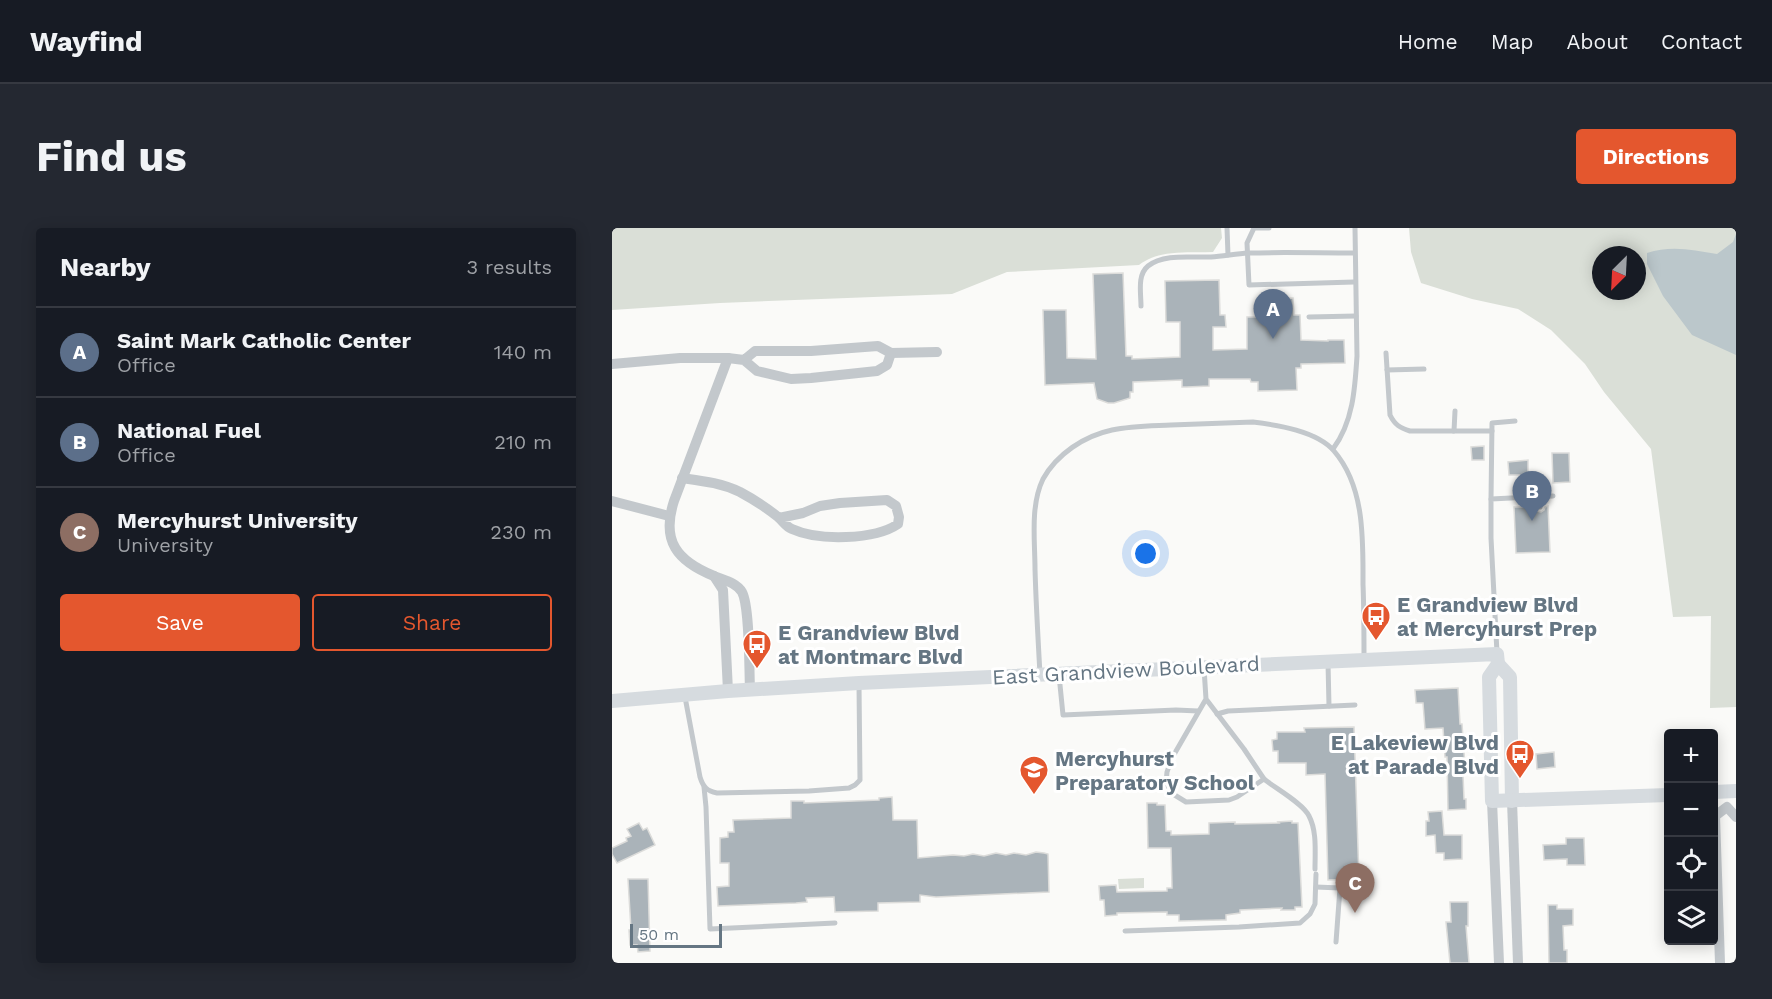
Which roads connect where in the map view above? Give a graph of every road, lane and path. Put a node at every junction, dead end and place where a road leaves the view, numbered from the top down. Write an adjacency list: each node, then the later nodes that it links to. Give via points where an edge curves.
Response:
1 (1227, 228): 6 (lane)
2 (1269, 228): 5 (lane, via 1254,228)
3 (1354, 228): 4 (lane)
4 (1354, 253): 5 (lane); 7 (lane)
5 (1247, 254): 6 (lane); 7 (lane, via 1249,285)
6 (1228, 255): 8 (lane, via 1168,259 1148,266 1141,281)
7 (1354, 282): 9 (lane)
8 (1141, 306)
9 (1356, 316): 10 (lane); 23 (lane, via 1353,401 1342,437)
10 (1309, 317)
11 (937, 352): 12 (street)
12 (891, 353): 15 (street, via 878,346 756,351); 15 (street, via 887,364 877,371 811,378 757,371)
13 (1386, 353): 18 (lane)
14 (728, 358): 15 (street); 16 (street); 24 (street)
15 (744, 360)
16 (612, 364)
17 (1424, 369): 18 (lane)
18 (1386, 370): 21 (lane, via 1394,423 1410,431)
19 (1455, 411): 21 (lane)
20 (1515, 421): 22 (lane, via 1492,423)
21 (1454, 431): 22 (lane)
22 (1491, 431): 27 (lane)
23 (1333, 449): 34 (lane, via 1349,475 1360,513); 37 (lane, via 1298,430 1253,422 1137,426 1094,435 1068,451 1044,479 1036,508)
24 (682, 478): 30 (street); 31 (street, via 708,481 741,492)
25 (1553, 496): 26 (lane)
26 (1540, 497): 27 (lane); 29 (lane)
27 (1491, 499): 33 (lane)
28 (612, 501): 30 (street)
29 (1540, 507)
30 (669, 516): 32 (street, via 668,532 676,551)
31 (779, 518): 31 (street, via 790,529 825,538 890,530 898,524 899,517 896,506 878,499 820,506)
32 (714, 576): 40 (street, via 737,587 745,601); 41 (street, via 723,590)
33 (1497, 659): 34 (street, East Grandview Boulevard); 55 (street, via 1489,677); 56 (street, via 1510,677)
34 (1364, 660): 35 (street, East Grandview Boulevard)
35 (1328, 661): 36 (street, East Grandview Boulevard); 46 (lane)
36 (1203, 666): 38 (street, East Grandview Boulevard); 43 (lane)
37 (1040, 674): 38 (street, East Grandview Boulevard); 39 (street, East Grandview Boulevard)
38 (1059, 674): 47 (lane, via 1064,715)
39 (858, 682): 40 (street, East Grandview Boulevard); 52 (lane, via 861,762 860,780 855,785 808,791 717,793)
40 (750, 689): 41 (street, East Grandview Boulevard)
41 (728, 691): 42 (street, East Grandview Boulevard)
42 (685, 695): 44 (street, East Grandview Boulevard); 52 (lane)
43 (1206, 699): 47 (lane); 48 (lane)
44 (612, 701)
45 (1355, 705): 46 (lane)
46 (1329, 706): 48 (lane)
47 (1198, 711): 50 (lane)
48 (1217, 714): 51 (lane)
49 (1079, 762): 50 (lane)
50 (1171, 762): 51 (lane, via 1166,783 1173,794 1186,802 1229,800)
51 (1264, 779): 59 (lane, via 1309,814 1314,831)
52 (704, 787): 60 (lane, via 710,929)
53 (1726, 792): 57 (street)
54 (1664, 795): 56 (street)
55 (1492, 801): 56 (street); 63 (street)
56 (1512, 801): 64 (street)
57 (1727, 807): 58 (street); 65 (street, via 1714,816)
58 (1736, 817)
59 (1316, 887): 61 (lane, via 1315,904 1300,923); 62 (lane, via 1340,888)
60 (835, 923)
61 (1125, 931)
62 (1336, 942)
63 (1499, 963)
64 (1518, 963)
65 (1720, 963)

